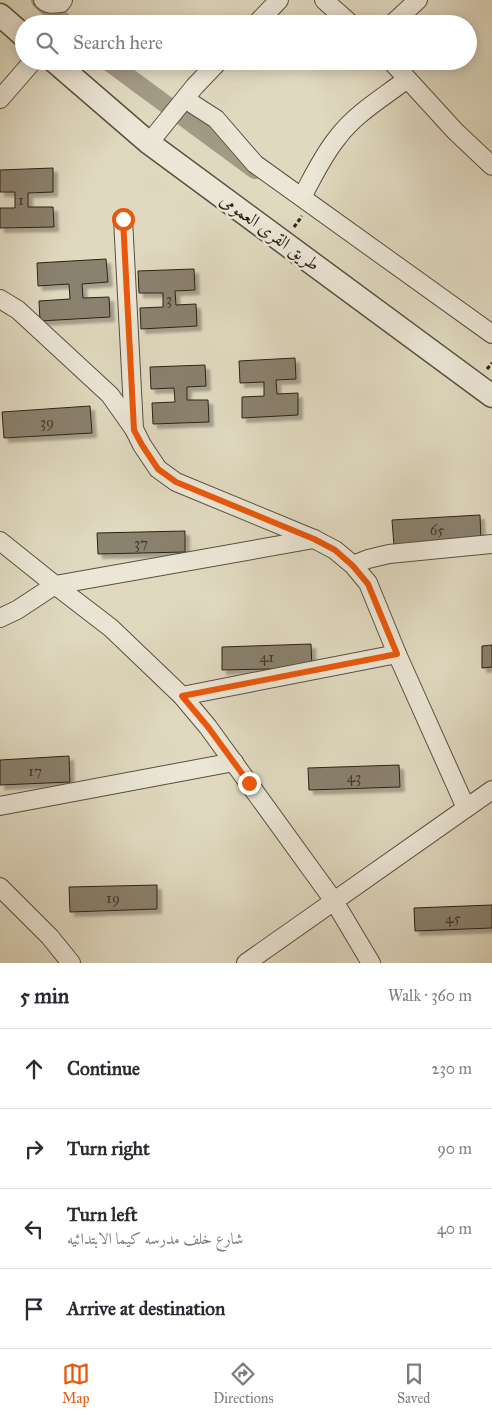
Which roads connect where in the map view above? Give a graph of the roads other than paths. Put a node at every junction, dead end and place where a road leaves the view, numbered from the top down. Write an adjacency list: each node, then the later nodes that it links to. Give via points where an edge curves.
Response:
1 (43, 0): 2 (street, via 52,4)
2 (63, 0)
3 (279, 0): 7 (street)
4 (324, 0): 8 (street)
5 (418, 0): 9 (street)
6 (0, 15): 10 (street)
7 (265, 15)
8 (342, 15)
9 (402, 15)
10 (15, 28)
11 (26, 70): 16 (street)
12 (65, 70): 18 (street, طريق القرى العمومى)
13 (211, 70): 17 (street)
14 (399, 70): 15 (street)
15 (407, 79): 19 (street); 20 (street, via 338,136)
16 (0, 99)
17 (183, 102): 18 (street); 20 (street, via 216,119 255,164)
18 (152, 139): 24 (street, طريق القرى العمومى)
19 (492, 166)
20 (302, 197): 23 (street)
21 (123, 219): 25 (street)
22 (0, 298): 25 (street, via 18,310 110,395)
23 (492, 334)
24 (492, 396)
25 (134, 430): 26 (street, via 158,469 176,482)
26 (314, 539): 29 (street, via 335,550); 30 (street)
27 (0, 541): 30 (street)
28 (492, 544): 29 (street, via 389,554)
29 (353, 566): 32 (street, via 368,584)
30 (55, 585): 31 (street); 33 (street, via 111,628)
31 (0, 618)
32 (397, 654): 33 (street); 37 (street)
33 (182, 696): 34 (street)
34 (234, 762): 36 (street); 39 (street)
35 (492, 790): 37 (street)
36 (0, 806)
37 (466, 808): 39 (street)
38 (0, 887): 40 (street)
39 (334, 901): 42 (street); 43 (street)
40 (8, 903): 41 (street, via 50,937)
41 (71, 963)
42 (246, 963)
43 (371, 963)

